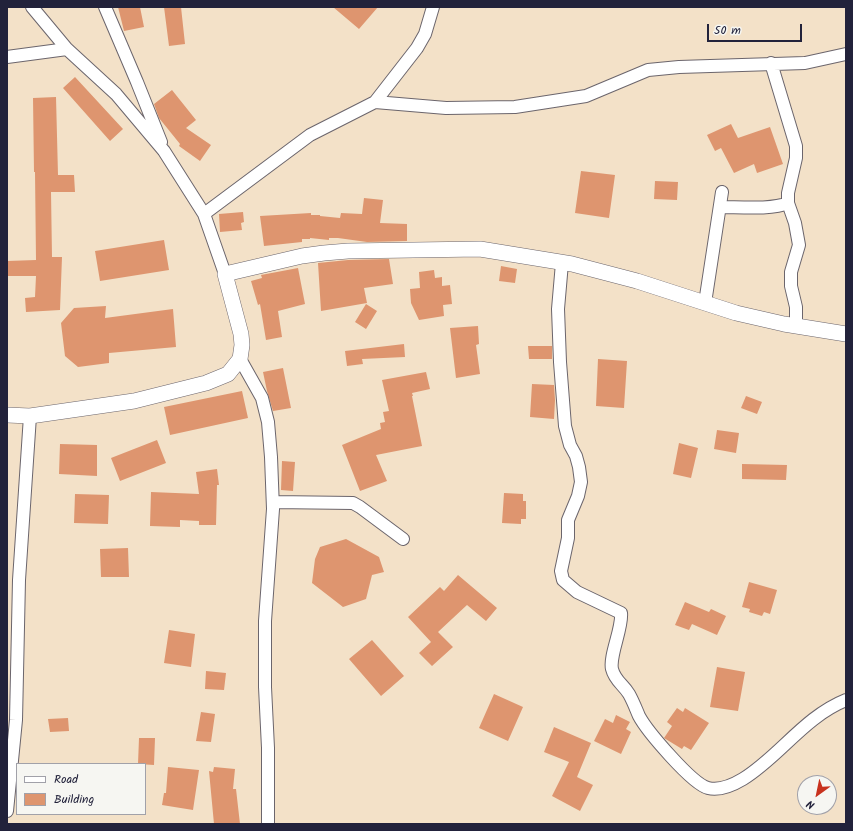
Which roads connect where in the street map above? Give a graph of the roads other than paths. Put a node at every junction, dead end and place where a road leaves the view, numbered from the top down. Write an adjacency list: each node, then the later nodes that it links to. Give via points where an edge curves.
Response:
1 (32, 7): 4 (street)
2 (105, 7): 9 (street, via 138,82)
3 (433, 7): 8 (street, via 425,34 417,48)
4 (68, 49): 6 (street); 9 (street, via 116,94)
5 (846, 54): 7 (street, via 805,63)
6 (7, 57)
7 (771, 63): 8 (street, via 648,70 586,96 515,107 446,108); 11 (street, via 796,146)
8 (375, 102): 13 (street, via 310,135)
9 (164, 151): 13 (street)
10 (722, 192): 12 (street)
11 (788, 203): 12 (street); 17 (street, via 799,245 791,272)
12 (720, 207): 16 (street)
13 (204, 214): 15 (street)
14 (562, 263): 15 (street, via 480,249 348,251 302,256); 16 (street, via 637,281); 24 (street, via 558,308 565,426 579,467 580,482 578,496 568,520 568,538 561,571 563,580 578,592 621,613 612,667 615,678 629,694 640,717 666,751 689,775 708,788 726,788 767,762 819,714)
15 (225, 274): 19 (street, via 241,334)
16 (705, 303): 17 (street, via 736,313)
17 (796, 326): 18 (street)
18 (846, 334)
19 (240, 359): 21 (street, via 228,374 206,383 134,401); 22 (street, via 262,398 268,422)
20 (7, 415): 21 (street)
21 (30, 416): 25 (street, via 19,580 16,720)
22 (273, 502): 23 (street, via 353,504); 26 (street, via 266,622)
23 (403, 539)
24 (846, 700)
25 (7, 811)
26 (268, 824)

